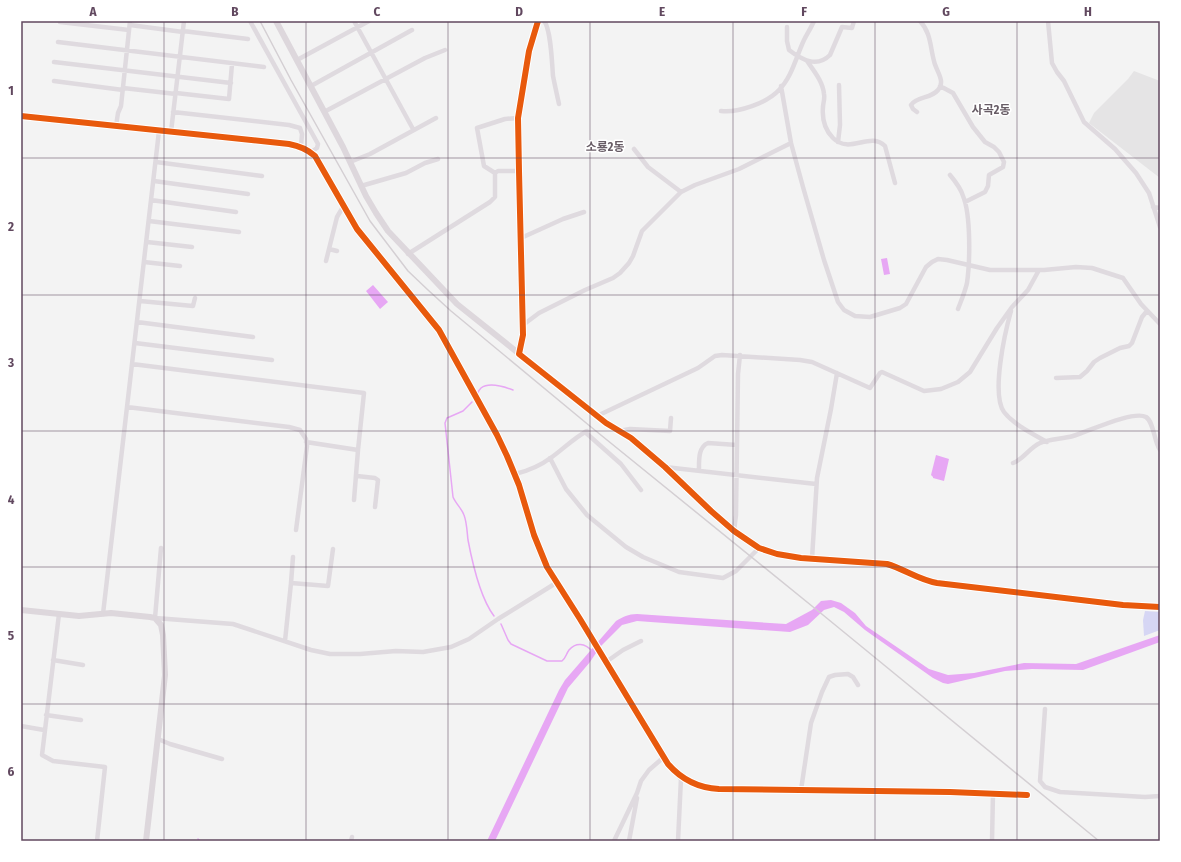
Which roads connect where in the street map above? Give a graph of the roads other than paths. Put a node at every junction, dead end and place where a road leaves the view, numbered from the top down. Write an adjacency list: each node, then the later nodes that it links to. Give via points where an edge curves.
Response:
1 (184, 21): 17 (street)
2 (250, 21): 57 (street, via 318,144)
3 (276, 21): 25 (street)
4 (354, 21): 14 (street)
5 (369, 21): 14 (street)
6 (538, 21): 48 (street, via 529,51)
7 (544, 21): 41 (street)
8 (814, 21): 23 (street)
9 (854, 21): 26 (street, via 852,28 842,27 828,57)
10 (920, 21): 38 (street, via 928,32 934,63 939,71)
11 (1048, 21): 73 (street, via 1052,63 1084,122 1115,148 1136,173 1149,194)
12 (60, 22): 13 (street)
13 (130, 25): 17 (street); 21 (street)
14 (358, 27): 22 (street); 25 (street)
15 (787, 27): 23 (street, via 790,50)
16 (412, 30): 22 (street)
17 (183, 32): 18 (street); 24 (street)
18 (248, 39)
19 (58, 42): 21 (street)
20 (445, 50): 32 (street)
21 (127, 51): 24 (street); 30 (street)
22 (372, 53): 32 (street); 36 (street)
23 (798, 56): 26 (street); 37 (street)
24 (180, 58): 28 (street); 31 (street)
25 (297, 60): 36 (street)
26 (807, 61): 53 (street, via 820,81 824,94 824,124)
27 (54, 62): 30 (street)
28 (232, 64): 29 (street); 34 (street)
29 (264, 67)
30 (125, 70): 31 (street); 39 (street)
31 (178, 77): 34 (street); 40 (street)
32 (385, 79): 44 (street); 50 (street)
33 (54, 81): 39 (street)
34 (231, 83): 40 (street, via 229,99)
35 (839, 85): 53 (street)
36 (311, 86): 44 (street)
37 (781, 86): 42 (street, via 765,100 738,110); 54 (street)
38 (940, 86): 45 (street, via 931,96 911,105); 71 (street, via 953,93 973,127 985,142 999,152 1004,162 1003,167 989,175 985,192)
39 (123, 89): 40 (street); 49 (street)
40 (176, 93): 43 (street)
41 (559, 104)
42 (721, 111)
43 (173, 112): 52 (street); 55 (street, via 289,125 300,128)
44 (324, 112): 60 (street)
45 (917, 112)
46 (21, 116): 49 (street)
47 (436, 118): 50 (street)
48 (518, 118): 61 (street); 62 (street, via 505,119 477,128 484,166)
49 (116, 126): 51 (street)
50 (413, 129): 60 (street, via 370,154)
51 (159, 131): 52 (street); 59 (street)
52 (171, 132): 55 (street)
53 (838, 142): 66 (street, via 847,145 881,142 885,146)
54 (792, 143): 68 (street, via 739,169); 88 (street, via 824,260 838,302 844,310 855,316 870,317 900,308 906,304 932,262 938,259)
55 (301, 146): 57 (street)
56 (634, 149): 68 (street, via 648,167)
57 (311, 152): 72 (street, via 316,156)
58 (438, 159): 67 (street, via 406,173)
59 (156, 162): 64 (street); 65 (street)
60 (350, 162): 67 (street)
61 (519, 171): 62 (street); 80 (street)
62 (495, 173): 85 (street, via 495,196 490,202)
63 (950, 175): 71 (street)
64 (262, 176)
65 (154, 181): 69 (street); 70 (street)
66 (895, 183)
67 (362, 186): 85 (street, via 388,231)
68 (681, 192): 98 (street, via 642,231 633,256 620,273 539,313)
69 (248, 194)
70 (151, 200): 75 (street); 77 (street)
71 (965, 202): 88 (street)
72 (344, 207): 83 (street, via 337,217); 120 (street, via 356,229 439,330 497,435)
73 (1153, 207): 74 (street); 78 (street)
74 (1160, 208)
75 (236, 212)
76 (584, 212): 80 (street)
77 (149, 221): 79 (street); 81 (street)
78 (1160, 228)
79 (239, 232)
80 (521, 238): 98 (street)
81 (146, 242): 82 (street); 87 (street)
82 (192, 247)
83 (329, 249): 84 (street); 86 (street)
84 (337, 251)
85 (408, 254): 101 (street, via 457,304)
86 (326, 261)
87 (144, 262): 89 (street); 92 (street)
88 (969, 264): 90 (street, via 990,270); 94 (street, via 967,284)
89 (180, 266)
90 (1039, 270): 93 (street, via 1028,290); 95 (street, via 1076,266 1116,275 1123,278)
91 (195, 298): 92 (street, via 193,306)
92 (140, 301): 96 (street)
93 (1012, 307): 105 (street, via 970,372 958,382 941,389 924,391 882,372 870,388); 112 (street, via 1001,355 998,395 1002,409 1008,416)
94 (958, 309)
95 (1147, 311): 97 (street); 106 (street, via 1129,346 1100,358 1080,377)
96 (137, 322): 99 (street); 100 (street)
97 (1160, 324)
98 (523, 325): 101 (street)
99 (252, 337)
100 (135, 342): 103 (street); 104 (street)
101 (519, 354): 108 (street)
102 (740, 355): 105 (street, via 806,360); 108 (street, via 715,356 698,368); 113 (street)
103 (272, 360)
104 (132, 364): 107 (street); 114 (street, via 364,393)
105 (837, 373): 123 (street)
106 (1056, 378)
107 (127, 407): 111 (street, via 296,428 303,432); 139 (street)
108 (597, 416): 110 (street)
109 (671, 418): 110 (street, via 670,431)
110 (619, 431): 118 (street)
111 (306, 442): 114 (street); 127 (street)
112 (1047, 442): 115 (street, via 1074,436 1116,420 1143,416 1151,423); 117 (street, via 1040,443)
113 (737, 445): 119 (street, via 705,444 701,448); 121 (street)
114 (358, 450): 122 (street)
115 (1160, 450)
116 (550, 458): 120 (street); 124 (street, via 586,432 621,464); 130 (street, via 566,489 587,515 626,547 643,557 679,572 723,578 736,571)
117 (1013, 463)
118 (665, 466): 119 (street); 128 (street)
119 (699, 470): 121 (street)
120 (515, 474): 135 (street, via 541,553)
121 (736, 474): 123 (street); 128 (street)
122 (357, 476): 125 (street); 126 (street, via 378,480)
123 (816, 484): 133 (street)
124 (641, 490)
125 (354, 500)
126 (375, 507)
127 (296, 530)
128 (734, 531): 130 (street)
129 (161, 548): 140 (street)
130 (759, 548): 133 (street, via 777,554)
131 (334, 549): 134 (street, via 328,586)
132 (293, 557): 134 (street)
133 (812, 559): 136 (street, via 887,564 926,581 937,583)
134 (291, 583): 141 (street)
135 (556, 583): 141 (street, via 469,639 438,650 330,654); 144 (street)
136 (1160, 607)
137 (21, 610): 138 (street)
138 (59, 614): 139 (street); 143 (street)
139 (103, 614): 140 (street)
140 (156, 618): 141 (street, via 232,624); 152 (street, via 163,635 165,675)
141 (285, 641)
142 (641, 641): 144 (street)
143 (53, 660): 145 (street); 148 (street)
144 (606, 662): 153 (street)
145 (83, 665)
146 (858, 685): 156 (street, via 848,674 829,678 811,723)
147 (1046, 709): 160 (street, via 1040,781 1045,787 1060,792)
148 (46, 715): 149 (street); 151 (street)
149 (81, 720)
150 (21, 726): 151 (street)
151 (44, 730): 161 (street, via 42,755 52,761 105,767)
152 (158, 739): 154 (street); 162 (street)
153 (664, 757): 155 (street); 157 (street, via 649,770 641,781)
154 (222, 759)
155 (681, 778): 156 (street, via 708,788); 165 (street)
156 (801, 790): 158 (street)
157 (637, 793): 163 (street); 164 (street)
158 (993, 793): 159 (street); 166 (street)
159 (1027, 795)
160 (1160, 796)
161 (97, 841)
162 (146, 841)
163 (614, 841)
164 (629, 841)
165 (678, 841)
166 (992, 841)

